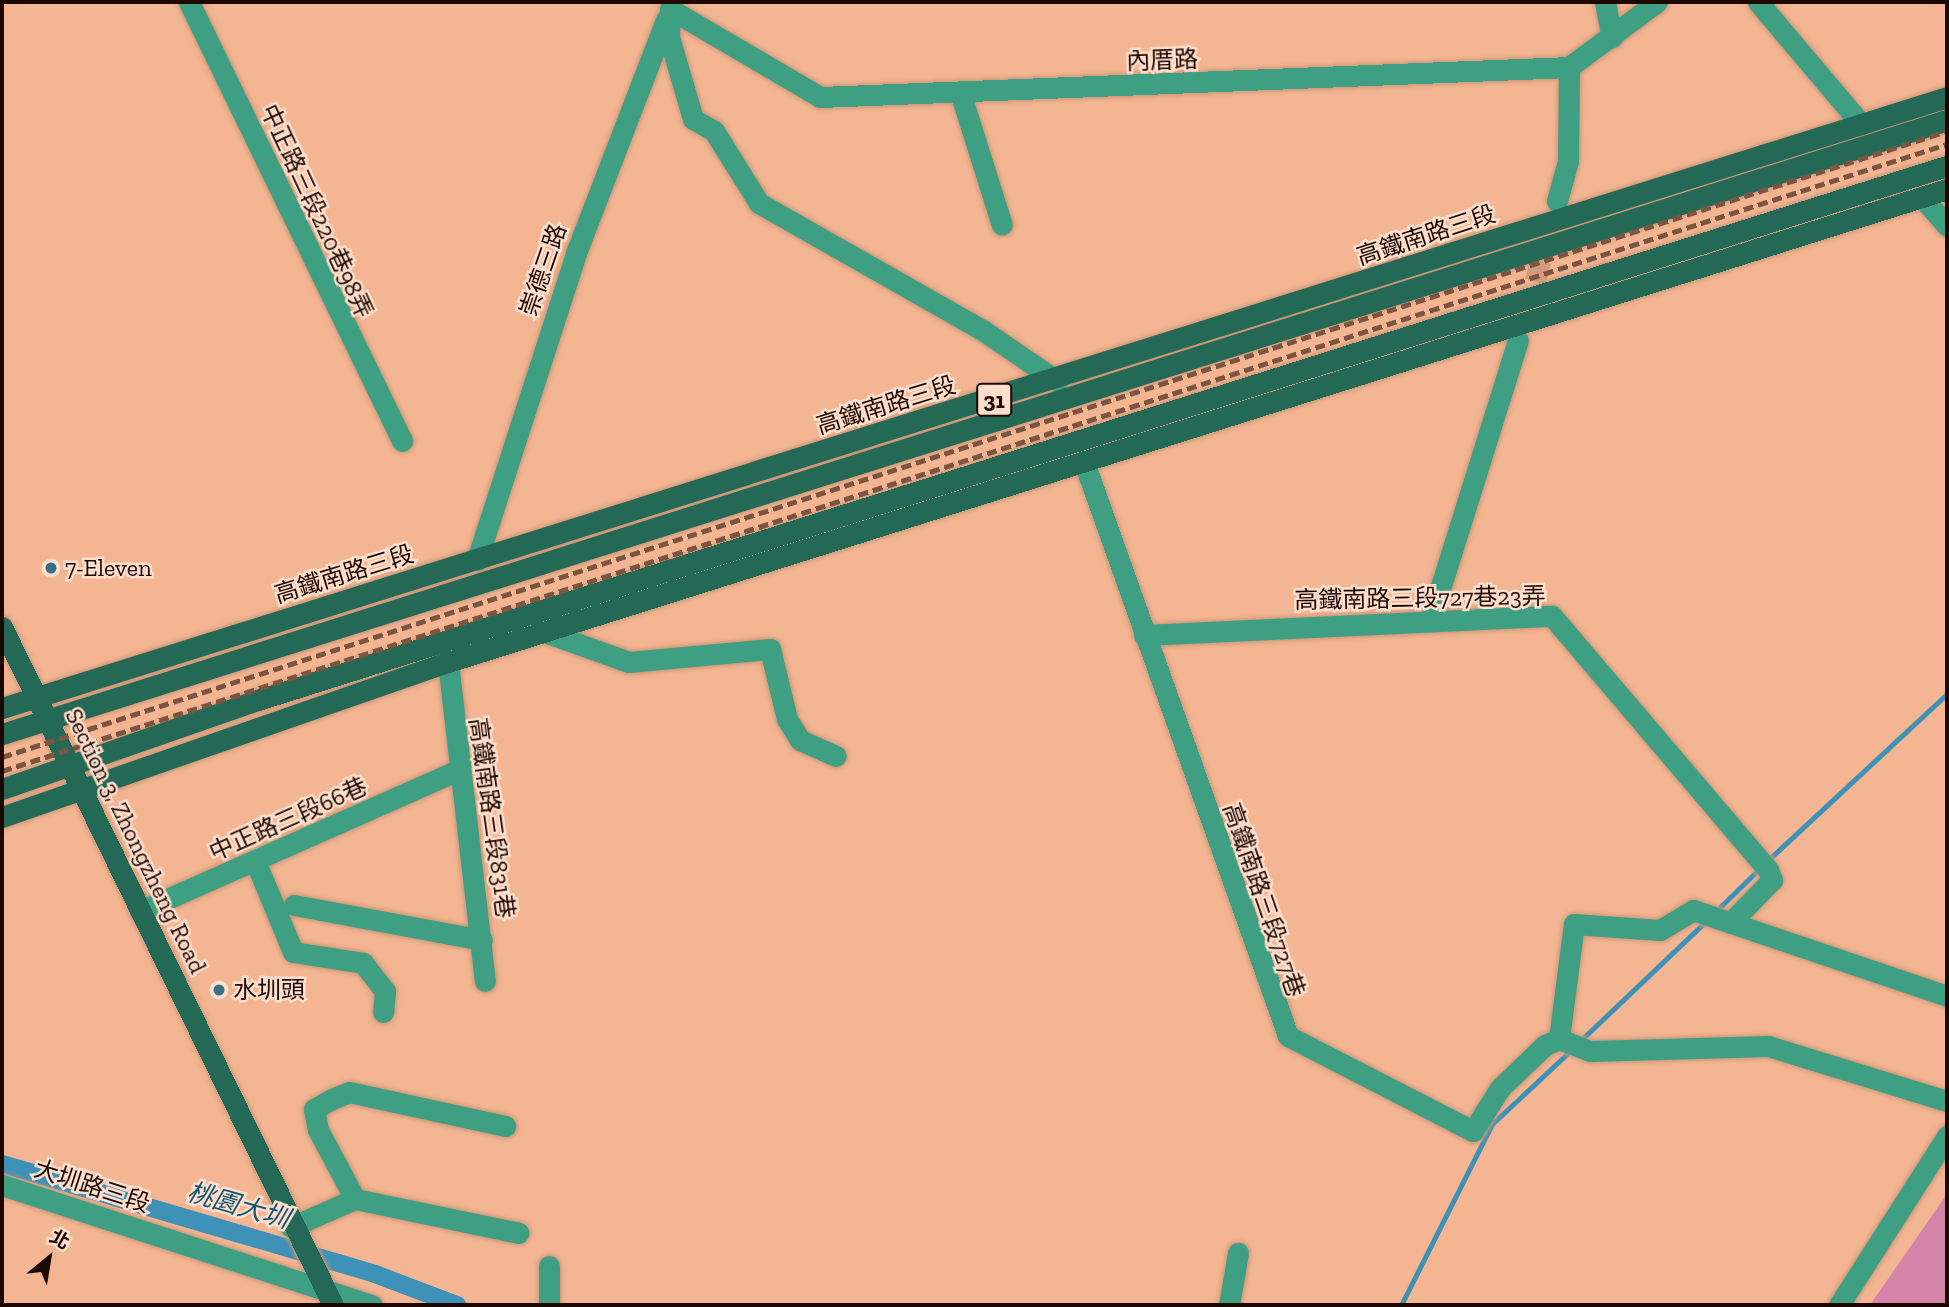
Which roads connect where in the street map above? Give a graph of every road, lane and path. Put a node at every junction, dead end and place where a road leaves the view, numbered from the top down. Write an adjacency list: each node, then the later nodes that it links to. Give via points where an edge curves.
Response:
1 (189, 2): 21 (street, 中正路三段220巷98弄)
2 (1605, 2): 6 (street)
3 (1657, 2): 6 (street)
4 (1758, 2): 11 (street)
5 (671, 5): 8 (street, 內厝路, via 820,97); 19 (street, via 669,37 693,119 714,131 759,203 985,331); 24 (street, 崇德三路, via 576,253)
6 (1612, 37): 7 (street)
7 (1569, 67): 8 (street, 內厝路); 15 (street, via 1568,161)
8 (960, 92): 16 (street)
9 (1947, 97): 11 (main road, 高鐵南路三段 / 31)
10 (1947, 120): 23 (main road, 高鐵南路三段 / 31)
11 (1861, 124): 19 (main road, 高鐵南路三段 / 31)
12 (1947, 166): 35 (main road, via 258,700)
13 (1947, 189): 14 (main road)
14 (1922, 197): 17 (street); 22 (main road)
15 (1557, 201)
16 (1002, 225)
17 (1947, 226)
18 (1518, 341): 25 (street)
19 (1057, 381): 20 (main road, 高鐵南路三段 / 31)
20 (913, 424): 23 (main road); 24 (main road, 高鐵南路三段 / 31)
21 (402, 441)
22 (1084, 462): 27 (main road); 28 (street, 高鐵南路三段727巷)
23 (853, 464): 32 (main road, 高鐵南路三段 / 31)
24 (477, 560): 30 (main road, 高鐵南路三段 / 31)
25 (1430, 621): 28 (street, 高鐵南路三段727巷23弄); 43 (street, 高鐵南路三段727巷23弄, via 1552,616 1772,880)
26 (2, 627): 30 (main road, Section 3, Zhongzheng Road)
27 (545, 632): 29 (main road); 34 (street, via 629,662 770,649 787,719 800,740)
28 (1144, 635): 48 (street, 高鐵南路三段727巷, via 1288,1036 1473,1131 1500,1088 1545,1045)
29 (448, 662): 36 (street, 高鐵南路三段831巷); 37 (main road)
30 (39, 697): 31 (main road, 31); 32 (main road, Section 3, Zhongzheng Road)
31 (2, 708)
32 (48, 720): 33 (main road, 31); 35 (main road, Section 3, Zhongzheng Road)
33 (2, 734)
34 (836, 756)
35 (71, 767): 37 (main road, Section 3, Zhongzheng Road); 38 (main road)
36 (457, 771): 40 (street, 中正路三段66巷); 44 (street, 高鐵南路三段831巷)
37 (81, 786): 39 (main road); 42 (main road, Section 3, Zhongzheng Road)
38 (2, 789)
39 (2, 817)
40 (256, 863): 42 (street, 中正路三段66巷); 47 (street, via 293,952 363,963 384,992)
41 (294, 905): 44 (street)
42 (140, 911): 54 (main road, Section 3, Zhongzheng Road)
43 (1714, 916): 46 (street); 48 (street, via 1693,911 1660,930 1574,924)
44 (482, 940): 45 (street, 高鐵南路三段831巷)
45 (485, 981)
46 (1947, 996)
47 (383, 1012)
48 (1559, 1039): 49 (street, via 1591,1051 1768,1046)
49 (1947, 1101)
50 (505, 1126): 53 (street, via 349,1092 332,1099 314,1109 318,1130)
51 (1947, 1136): 62 (street)
52 (2, 1185): 58 (street, 大圳路三段)
53 (355, 1199): 54 (street); 55 (street)
54 (291, 1227): 58 (main road, Section 3, Zhongzheng Road)
55 (519, 1233)
56 (1238, 1254): 61 (street)
57 (549, 1266): 60 (street)
58 (329, 1298): 59 (street, 大圳路三段)
59 (372, 1305)
60 (549, 1305)
61 (1229, 1305)
62 (1839, 1305)

